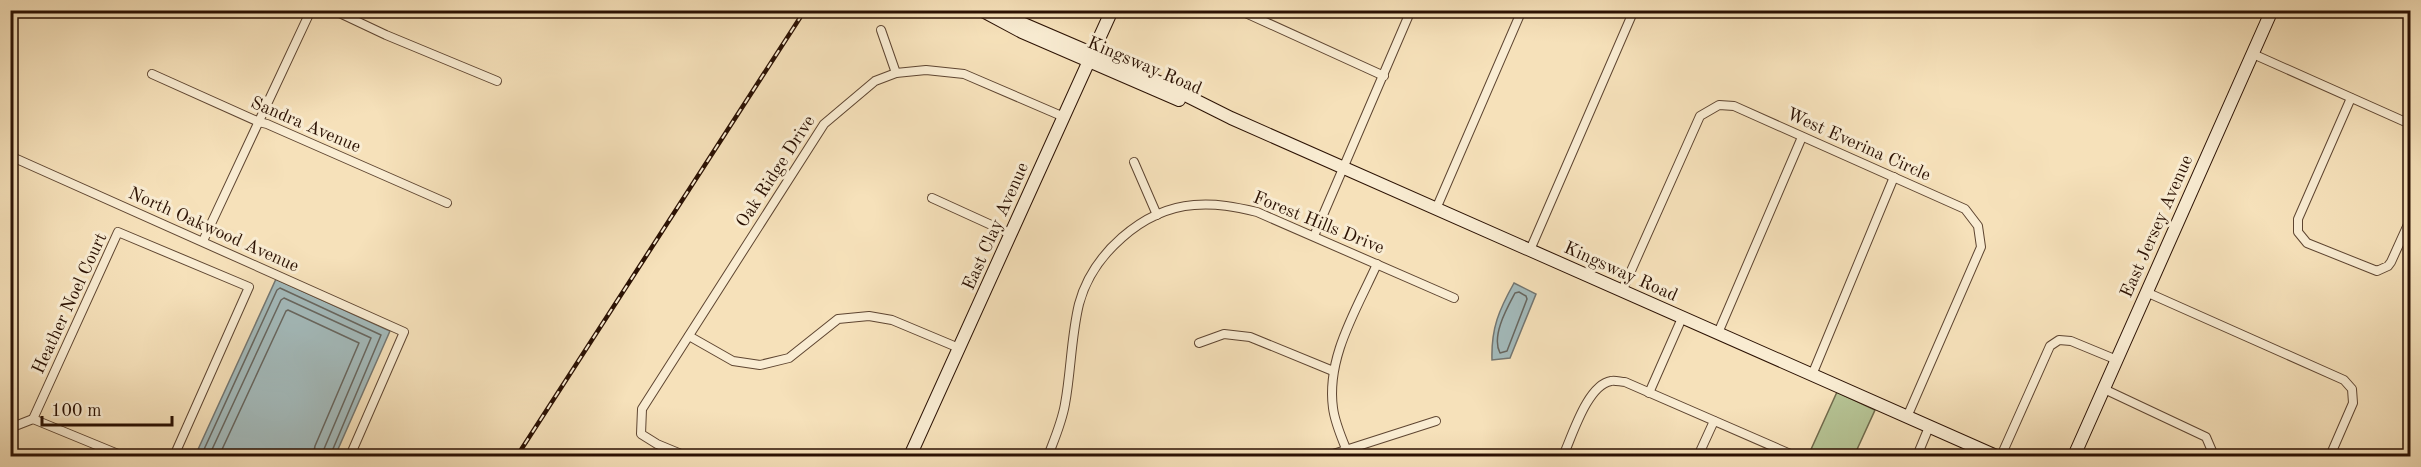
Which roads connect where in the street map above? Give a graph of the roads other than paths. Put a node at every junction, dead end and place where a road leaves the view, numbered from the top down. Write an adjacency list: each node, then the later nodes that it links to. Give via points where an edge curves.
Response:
1 (311, 10): 20 (street)
2 (333, 10): 17 (street)
3 (981, 10): 13 (street, Kingsway Road, via 1022,32)
4 (991, 10): 13 (street, Kingsway Road)
5 (1112, 10): 13 (street, East Clay Avenue)
6 (1239, 10): 16 (street)
7 (1411, 10): 16 (street)
8 (1522, 10): 29 (street)
9 (1634, 10): 35 (street)
10 (2272, 10): 12 (street, East Jersey Avenue)
11 (880, 30): 14 (street)
12 (2253, 54): 18 (street); 38 (street, East Jersey Avenue)
13 (1091, 57): 19 (street, East Clay Avenue); 25 (street, Kingsway Road, via 1160,92 1231,118)
14 (896, 73): 19 (street, Oak Ridge Drive, via 926,70 964,74); 42 (street, Oak Ridge Drive, via 874,81 824,123)
15 (152, 74): 20 (street, Sandra Avenue)
16 (1384, 76): 25 (street)
17 (497, 81)
18 (2351, 98): 21 (street); 31 (street, via 2298,219 2298,232 2307,243 2377,271 2391,262)
19 (1064, 117): 32 (street, East Clay Avenue)
20 (258, 123): 28 (street, Sandra Avenue); 34 (street)
21 (2410, 124)
22 (1802, 137): 26 (street, West Everina Circle); 37 (street, West Everina Circle, via 1734,106 1719,105 1700,116); 41 (street)
23 (10, 156): 34 (street, North Oakwood Avenue)
24 (1134, 162): 30 (street)
25 (1343, 168): 29 (street, Kingsway Road); 33 (street)
26 (1894, 177): 47 (street); 50 (street, West Everina Circle, via 1965,209 1978,226 1981,248)
27 (932, 198): 32 (street)
28 (447, 203)
29 (1436, 209): 35 (street, Kingsway Road)
30 (1157, 215): 33 (street, Forest Hills Drive, via 1192,205 1226,204 1257,212); 62 (street, Forest Hills Drive, via 1122,236 1095,268 1079,303 1065,407)
31 (2410, 220)
32 (1011, 234): 44 (street, East Clay Avenue)
33 (1314, 236): 36 (street, Forest Hills Drive)
34 (203, 241): 59 (street, North Oakwood Avenue, via 404,332)
35 (1530, 250): 37 (street, Kingsway Road)
36 (1377, 264): 39 (street, Forest Hills Drive); 46 (street)
37 (1622, 291): 40 (street, Kingsway Road)
38 (2146, 292): 45 (street, East Jersey Avenue); 72 (street, via 2343,380 2352,389 2353,403)
39 (1454, 298)
40 (1682, 318): 41 (street, Kingsway Road); 49 (street)
41 (1718, 333): 47 (street, Kingsway Road)
42 (689, 336): 44 (street, via 733,361 760,365 789,358 838,319 869,316 891,320); 60 (street, Oak Ridge Drive, via 642,408 641,434)
43 (1199, 343): 46 (street, via 1224,334 1250,337)
44 (959, 348): 61 (street, East Clay Avenue)
45 (2117, 360): 48 (street, East Jersey Avenue); 69 (street, via 2071,341 2059,340 2050,346)
46 (1333, 371): 56 (street, via 1333,409)
47 (1812, 375): 50 (street, Kingsway Road)
48 (2104, 389): 70 (street, East Jersey Avenue); 71 (street, via 2206,437)
49 (1649, 393): 53 (street); 64 (street, via 1625,382 1611,381 1599,386 1589,398)
50 (1906, 417): 54 (street, Kingsway Road)
51 (33, 419): 55 (street); 57 (street); 58 (street, Heather Noel Court, via 118,232 249,287)
52 (1436, 421): 56 (street)
53 (1714, 421): 65 (street); 66 (street)
54 (1929, 427): 67 (street); 68 (street, Kingsway Road)
55 (10, 428)
56 (1347, 453): 63 (street)
57 (123, 456)
58 (174, 456)
59 (350, 456)
60 (686, 456)
61 (910, 456)
62 (1049, 456)
63 (1327, 456)
64 (1563, 456)
65 (1698, 456)
66 (1795, 456)
67 (1917, 456)
68 (1996, 456)
69 (2001, 456)
70 (2074, 456)
71 (2210, 456)
72 (2330, 456)

